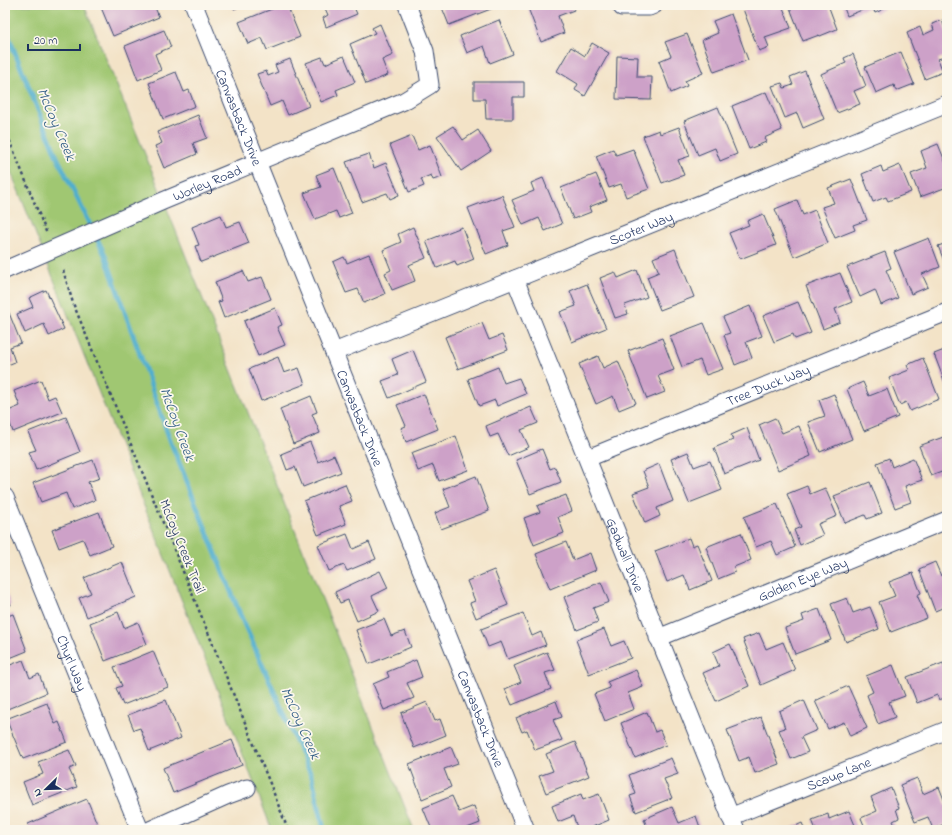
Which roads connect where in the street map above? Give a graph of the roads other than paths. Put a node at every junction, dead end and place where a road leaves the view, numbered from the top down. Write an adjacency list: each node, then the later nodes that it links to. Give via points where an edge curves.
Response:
1 (194, 5): 6 (street, Canvasback Drive)
2 (407, 5): 6 (street, Worley Road, via 425,51 430,85 404,101)
3 (654, 5): 4 (street)
4 (622, 6)
5 (947, 104): 8 (street, Scoter Way)
6 (256, 162): 7 (street, Worley Road, via 162,201 54,241); 10 (street, Canvasback Drive)
7 (5, 270)
8 (515, 279): 10 (street, Scoter Way); 11 (street, Gadwall Drive)
9 (947, 312): 11 (street, Tree Duck Way)
10 (334, 352): 20 (street, Canvasback Drive)
11 (588, 458): 14 (street, Gadwall Drive)
12 (5, 497): 18 (street, Chyrl Way)
13 (947, 520): 14 (street, Golden Eye Way)
14 (658, 638): 17 (street, Gadwall Drive)
15 (947, 730): 17 (street, Scaup Lane)
16 (247, 788): 19 (street)
17 (733, 823)
18 (140, 830)
19 (150, 830)
20 (526, 830)

